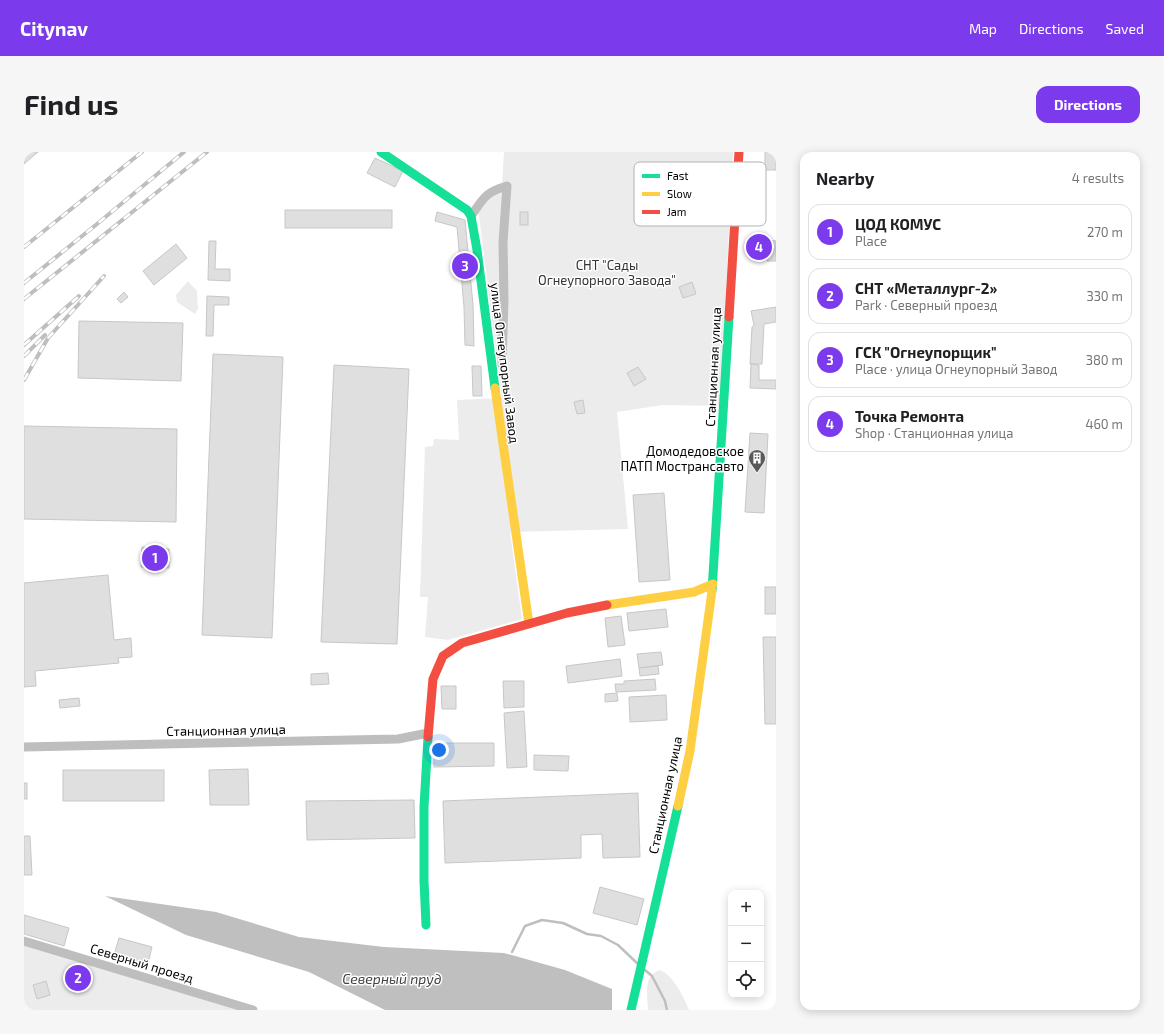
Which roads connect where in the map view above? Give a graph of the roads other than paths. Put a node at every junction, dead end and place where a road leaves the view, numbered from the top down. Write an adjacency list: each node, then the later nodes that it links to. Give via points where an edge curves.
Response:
1 (381, 152): 4 (street, via 467,210)
2 (739, 152): 3 (street, Станционная улица)
3 (738, 162)
4 (471, 216): 6 (street, via 487,194 507,186 503,242); 8 (street, улица Огнеупорный Завод)
5 (734, 226): 7 (street, Станционная улица)
6 (502, 364)
7 (712, 584): 8 (street, via 694,592 609,605); 14 (street, Станционная улица, via 690,751)
8 (529, 624): 9 (street, via 462,643 443,656 433,679)
9 (428, 733): 10 (street, Станционная улица, via 398,739); 11 (street, via 424,807)
10 (24, 747)
11 (426, 925)
12 (24, 941): 13 (street, Северный проезд)
13 (253, 1010)
14 (631, 1010)

